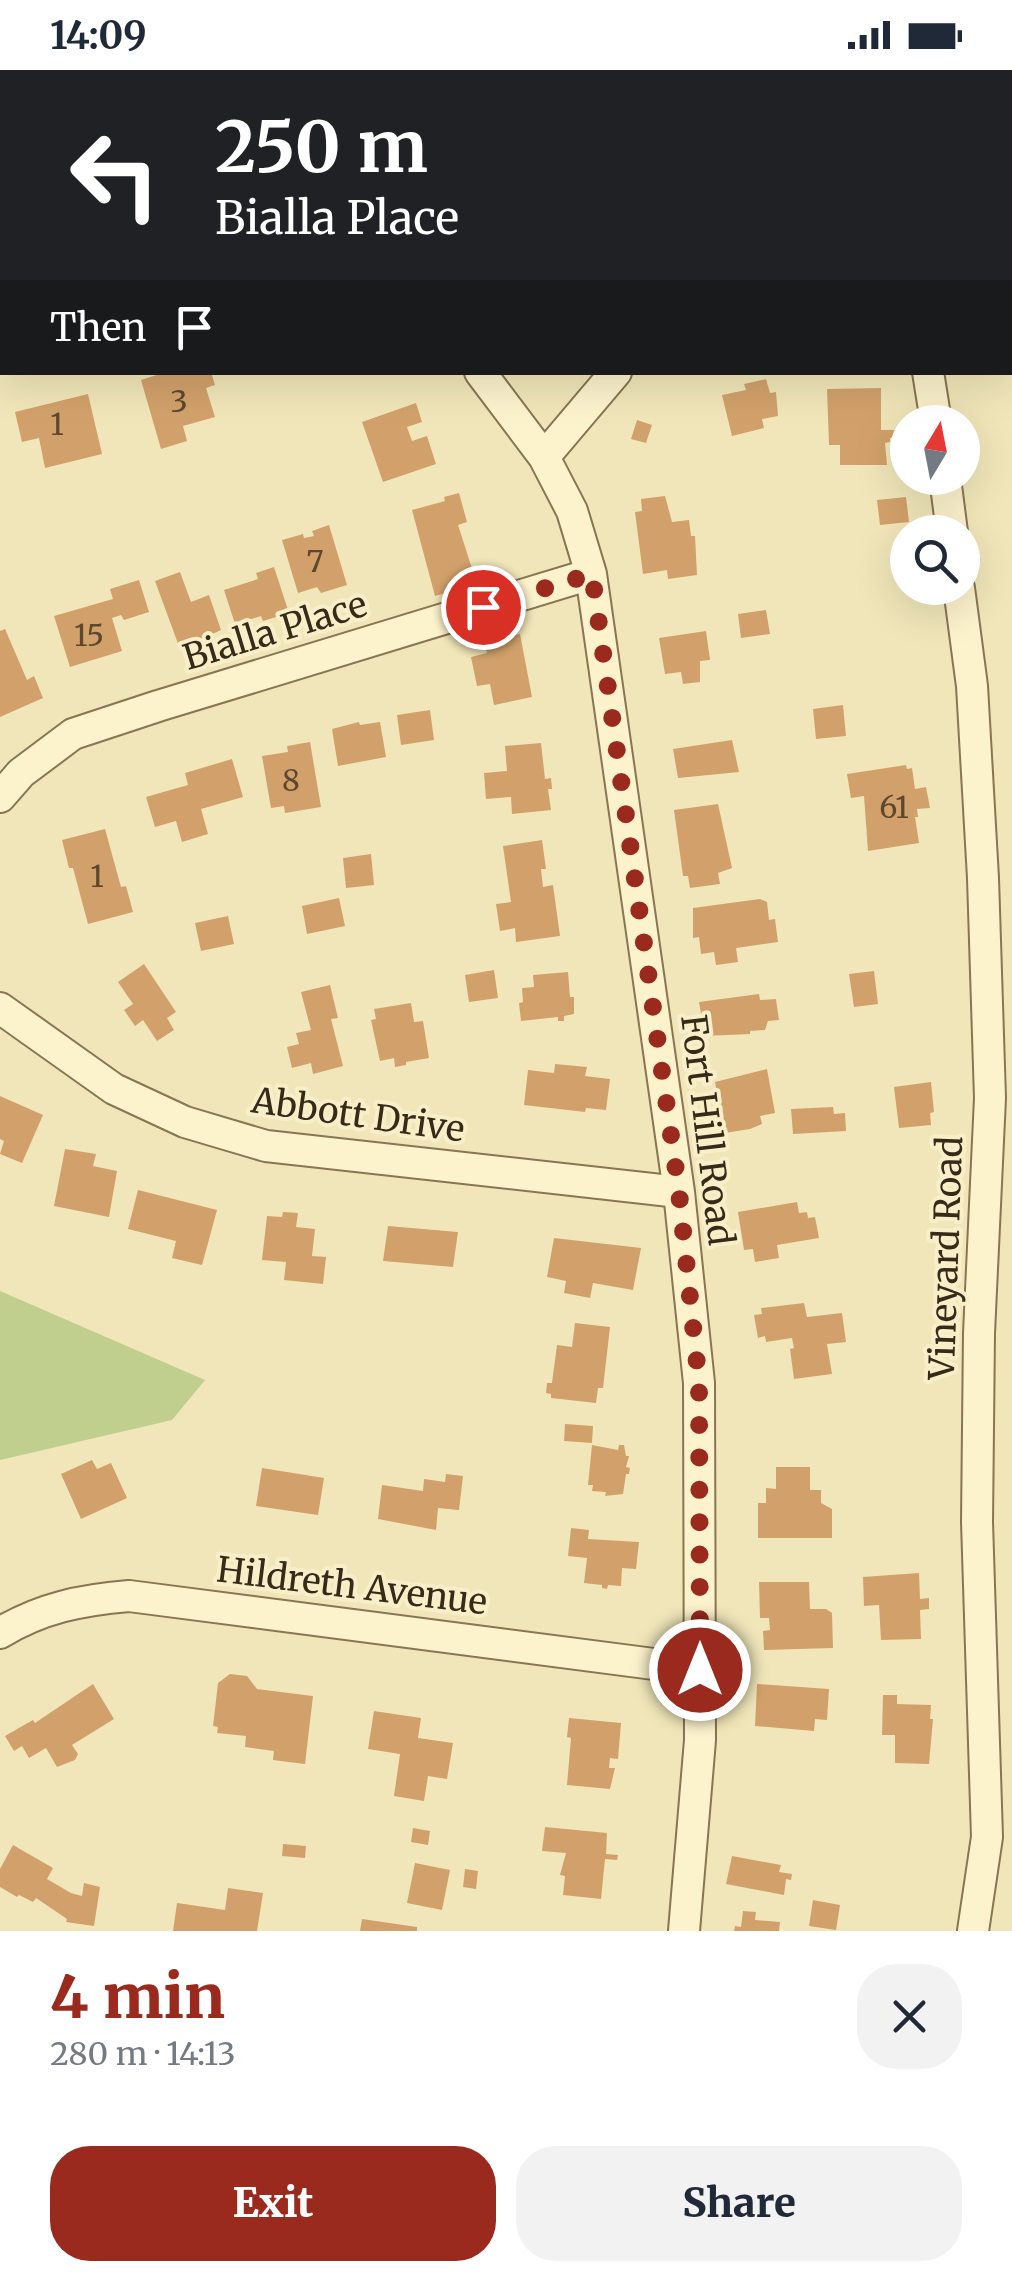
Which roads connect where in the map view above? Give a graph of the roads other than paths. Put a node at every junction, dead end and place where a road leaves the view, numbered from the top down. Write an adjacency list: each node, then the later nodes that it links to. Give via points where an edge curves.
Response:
1 (482, 375): 5 (street, Fort Hill Road)
2 (613, 375): 5 (street)
3 (928, 375): 4 (street)
4 (933, 405)
5 (544, 457): 6 (street, Fort Hill Road, via 572,511)
6 (592, 574): 8 (street, Bialla Place, via 74,734 21,773); 11 (street, Fort Hill Road)
7 (961, 605): 10 (street, Vineyard Road)
8 (0, 798)
9 (0, 1008): 11 (street, Abbott Drive, via 114,1089 186,1122 266,1146)
10 (1001, 1096): 15 (street, Vineyard Road, via 980,1314 977,1522 987,1838)
11 (679, 1192): 13 (street, Fort Hill Road, via 699,1383)
12 (0, 1633): 13 (street, Hildreth Avenue, via 41,1611 129,1596)
13 (700, 1670): 14 (street, Fort Hill Road)
14 (684, 1931)
15 (973, 1931)

